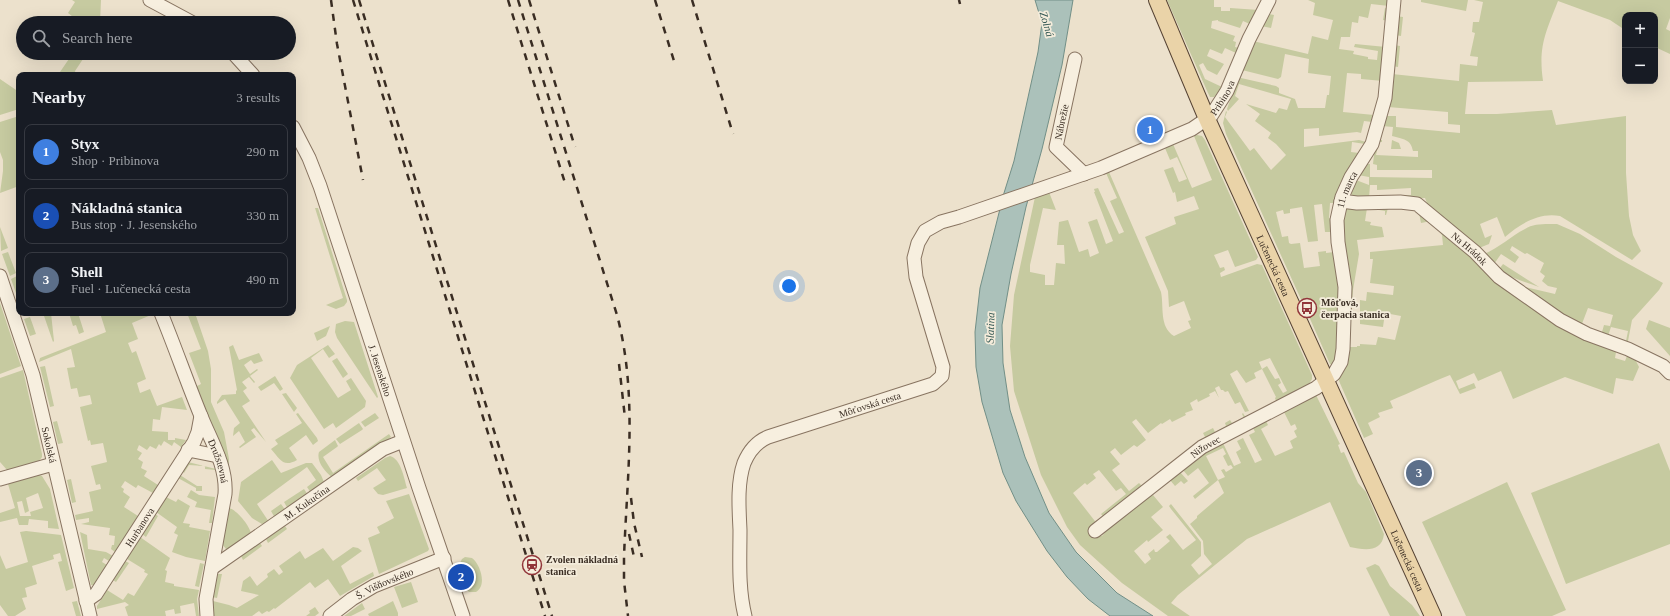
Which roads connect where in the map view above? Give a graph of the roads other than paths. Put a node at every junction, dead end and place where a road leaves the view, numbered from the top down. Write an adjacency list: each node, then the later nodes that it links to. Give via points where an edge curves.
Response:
1 (150, 0): 5 (street)
2 (1157, 0): 9 (main road, Lučenecká cesta)
3 (1269, 0): 9 (street, Pribinova, via 1227,91 1215,113)
4 (1394, 0): 12 (street, 11. marca, via 1384,104 1372,144 1351,177)
5 (180, 16)
6 (1074, 59): 11 (street, Nábrežie, via 1056,147)
7 (239, 60): 8 (street)
8 (250, 72)
9 (1207, 119): 11 (street, Pribinova, via 1192,129); 17 (main road, Lučenecká cesta)
10 (296, 133): 19 (street, J. Jesenského, via 320,186)
11 (1084, 174): 13 (street, Pribinova)
12 (1341, 201): 16 (street, Na Hrádok, via 1416,204 1475,252 1499,277 1560,320 1587,334 1628,349 1662,366); 17 (street, 11. marca, via 1337,232 1345,287 1343,349 1334,374)
13 (987, 208): 32 (street, Môťovská cesta, via 931,227 922,236 916,250 915,273 943,368 942,376 933,384 915,391 768,437 757,443 750,453 742,471 740,495 739,574)
14 (0, 276): 22 (street, Sokolská, via 33,375)
15 (162, 316): 18 (street, Družstevná)
16 (1670, 373)
17 (1326, 381): 24 (street, Nižovec, via 1202,447); 33 (main road, Lučenecká cesta)
18 (201, 415): 20 (street, Hurbanova, via 198,432); 21 (street, Družstevná)
19 (403, 440): 25 (street, J. Jesenského); 26 (street, M. Kukučína, via 383,449)
20 (188, 450): 21 (street); 27 (street, Hurbanova, via 96,594)
21 (218, 456): 26 (street, Družstevná, via 226,482)
22 (53, 464): 23 (street); 27 (street, Sokolská)
23 (0, 479)
24 (1095, 531)
25 (444, 558): 30 (street, Š. Višňovského, via 374,586); 31 (street, J. Jesenského)
26 (212, 568): 29 (street, Družstevná, via 206,599)
27 (86, 601): 28 (street, Sokolská)
28 (90, 616)
29 (207, 616)
30 (330, 616)
31 (463, 616)
32 (745, 616)
33 (1433, 616)

